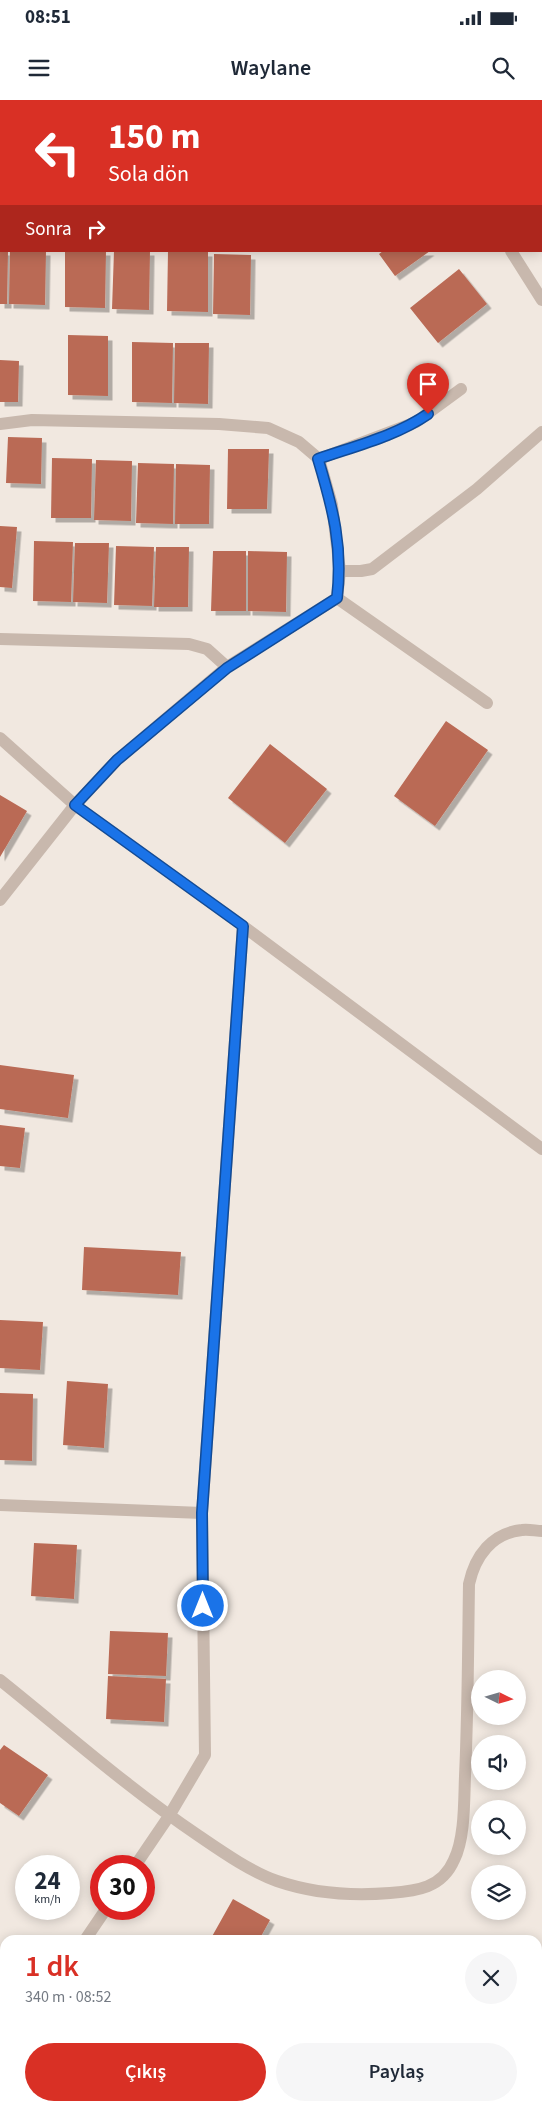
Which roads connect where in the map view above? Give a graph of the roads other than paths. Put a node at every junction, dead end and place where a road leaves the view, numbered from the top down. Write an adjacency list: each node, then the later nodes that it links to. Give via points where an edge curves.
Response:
1 (512, 252): 2 (street)
2 (542, 300)
3 (461, 389): 6 (street, via 416,422)
4 (0, 424): 6 (street, via 32,420 268,428 299,442)
5 (542, 432): 7 (street, via 477,489 372,568)
6 (318, 459): 7 (street, via 332,505)
7 (340, 571): 8 (street)
8 (337, 598): 10 (street); 11 (street)
9 (0, 639): 10 (street, via 189,644 207,649)
10 (227, 668): 13 (street, via 117,760)
11 (487, 702)
12 (0, 738): 13 (street)
13 (75, 805): 14 (street); 15 (street)
14 (0, 900)
15 (243, 926): 16 (street); 18 (street)
16 (542, 1149)
17 (0, 1505): 18 (street)
18 (202, 1513): 21 (street, via 205,1755)
19 (542, 1531): 21 (street, via 509,1532 496,1539 477,1558 472,1571 469,1584 464,1805 459,1848 443,1877 419,1890 391,1893 304,1888 275,1880 225,1854)
20 (0, 1680): 21 (street)
21 (169, 1816): 22 (street)
22 (142, 1855)
23 (99, 1920): 24 (street)
24 (88, 1935)

